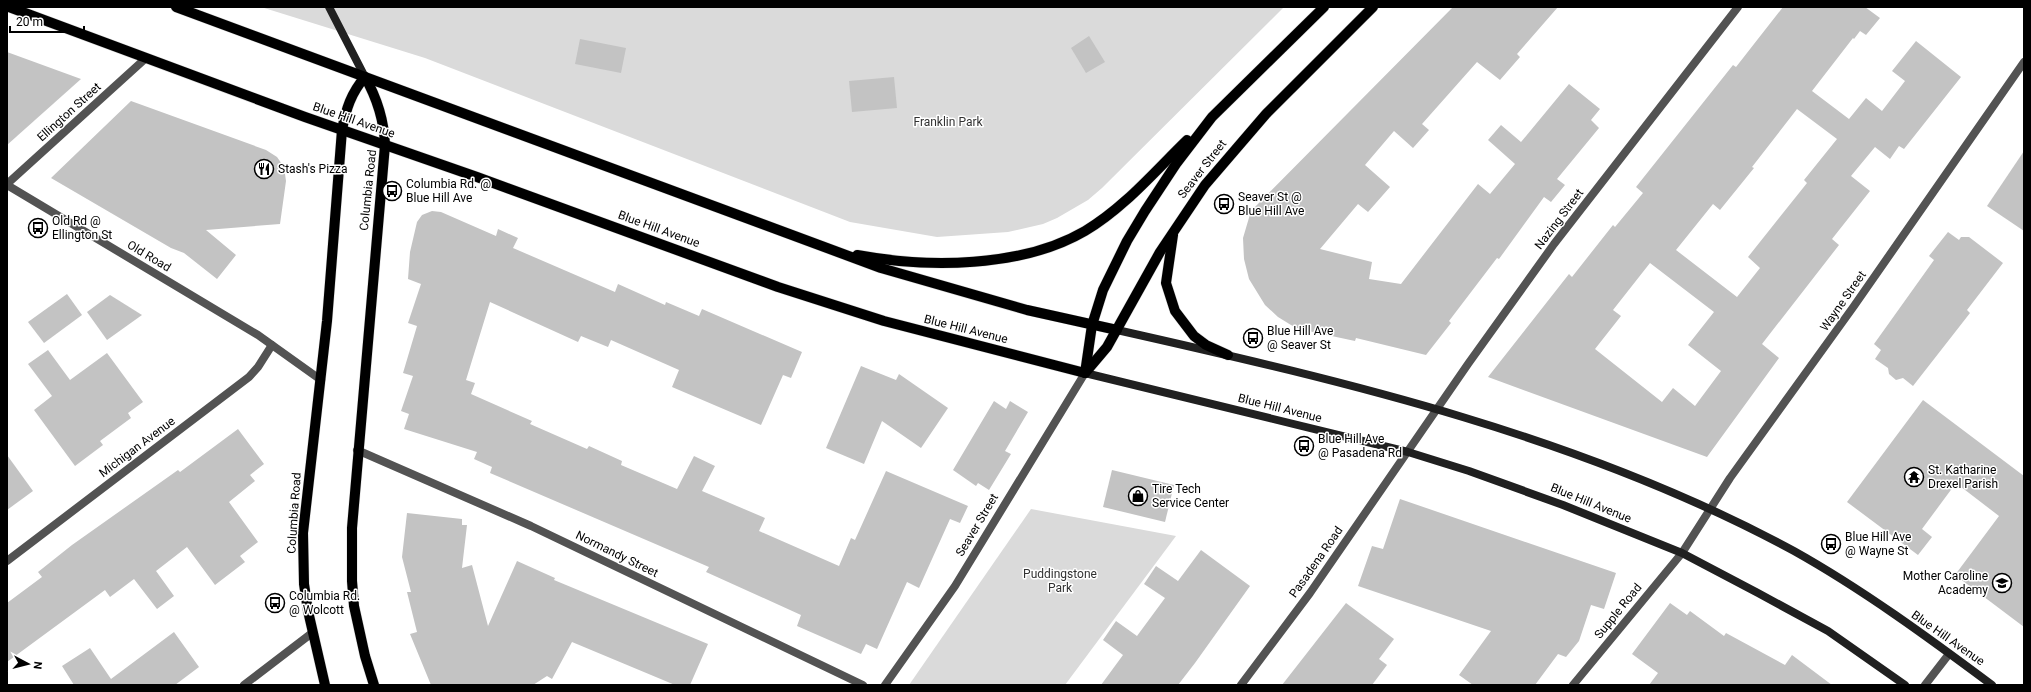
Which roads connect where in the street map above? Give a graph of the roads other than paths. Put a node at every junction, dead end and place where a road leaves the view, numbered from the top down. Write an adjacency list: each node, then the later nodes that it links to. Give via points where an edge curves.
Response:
1 (9, 7): 7 (main road, Blue Hill Avenue)
2 (176, 7): 9 (main road, Blue Hill Avenue)
3 (328, 7): 9 (main road)
4 (1324, 7): 10 (main road, Seaver Street)
5 (1373, 7): 14 (main road, Seaver Street, via 1240,142 1204,185)
6 (1738, 7): 22 (street, Nazing Street, via 1554,244)
7 (146, 58): 11 (main road, Blue Hill Avenue); 13 (street, Ellington Street)
8 (2024, 62): 25 (street, Wayne Street)
9 (365, 77): 11 (main road, Columbia Road, via 349,101); 12 (main road, Columbia Road, via 380,110); 15 (main road, Blue Hill Avenue)
10 (1212, 117): 15 (main road, via 1108,215 1086,231 1048,248 1012,256 938,262 889,260); 16 (main road, Seaver Street, via 1176,164 1126,241 1109,275)
11 (342, 130): 12 (main road, Blue Hill Avenue); 21 (main road, Columbia Road)
12 (385, 145): 20 (main road, Blue Hill Avenue, via 778,287 929,333); 23 (main road, Columbia Road)
13 (7, 185): 18 (street, Old Road)
14 (1174, 228): 17 (main road, Seaver Street); 19 (main road, via 1166,283 1175,311 1194,336 1206,345)
15 (826, 249): 16 (main road, Blue Hill Avenue, via 926,282)
16 (1092, 325): 17 (main road, Blue Hill Avenue); 20 (main road, Seaver Street)
17 (1117, 330): 19 (main road, Blue Hill Avenue); 20 (main road, Seaver Street, via 1107,347)
18 (272, 344): 21 (street, Old Road); 27 (street, Michigan Avenue, via 249,377)
19 (1228, 355): 22 (main road, Blue Hill Avenue)
20 (1085, 373): 24 (main road, Blue Hill Avenue); 34 (street, Seaver Street, via 955,586)
21 (321, 380): 28 (main road, Columbia Road, via 303,532 304,584)
22 (1438, 409): 24 (street, Nazing Street); 25 (main road, Blue Hill Avenue, via 1543,443)
23 (357, 450): 32 (main road, Columbia Road, via 352,520 352,581 359,632); 33 (street, Normandy Street, via 530,526)
24 (1408, 452): 26 (main road, Blue Hill Avenue, via 1562,505); 35 (street, Pasadena Road, via 1310,593)
25 (1709, 509): 26 (street, Wayne Street); 29 (main road, Blue Hill Avenue, via 1800,555)
26 (1682, 553): 36 (street, Supple Road); 37 (main road, Blue Hill Avenue, via 1828,630)
27 (7, 561)
28 (312, 633): 30 (street); 31 (main road, Columbia Road)
29 (1949, 654): 38 (street); 39 (main road, Blue Hill Avenue)
30 (244, 685)
31 (325, 685)
32 (374, 685)
33 (863, 685)
34 (885, 685)
35 (1241, 685)
36 (1573, 685)
37 (1905, 685)
38 (1925, 685)
39 (1992, 685)

